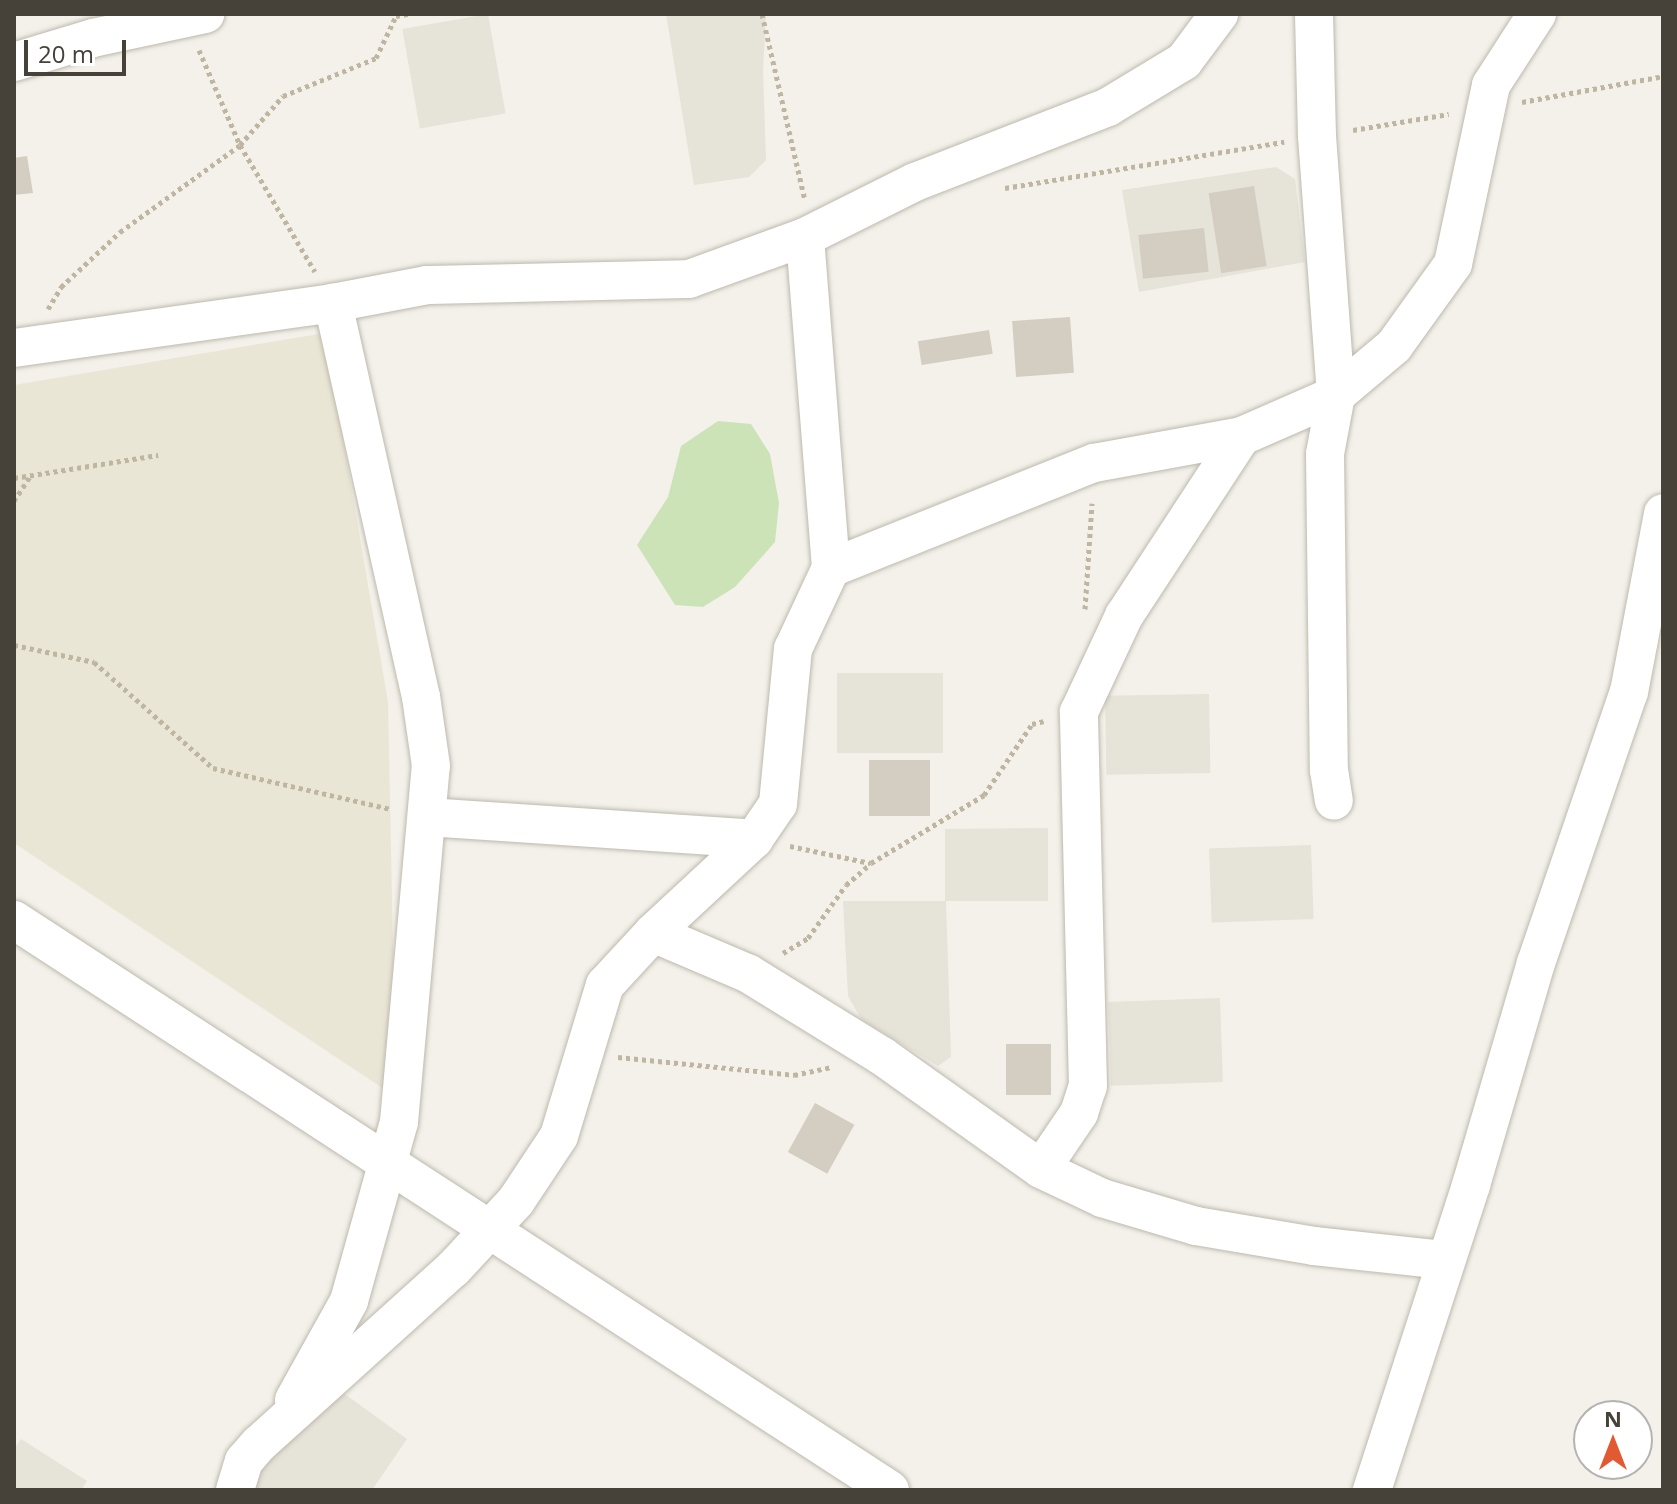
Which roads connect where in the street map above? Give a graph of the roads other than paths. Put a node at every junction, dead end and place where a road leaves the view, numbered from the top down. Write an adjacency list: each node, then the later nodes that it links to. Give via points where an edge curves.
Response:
1 (1219, 14): 6 (street, via 1184,61 1108,107 915,182)
2 (1314, 14): 9 (street, via 1317,136)
3 (1537, 14): 9 (street, via 1491,85 1453,264 1394,346)
4 (194, 16): 5 (street)
5 (14, 62)
6 (805, 237): 7 (street, via 689,279 427,285); 12 (street)
7 (333, 303): 8 (street); 14 (street, via 421,697 431,766)
8 (19, 347)
9 (1336, 395): 10 (street); 13 (street, via 1325,454 1329,770)
10 (1242, 436): 12 (street, via 1094,463); 19 (street, via 1124,616 1079,712 1088,1086 1079,1113)
11 (1663, 513): 21 (street, via 1629,692 1536,963)
12 (831, 568): 15 (street, via 793,649 778,804)
13 (1334, 801)
14 (427, 817): 15 (street); 18 (street, via 399,1122)
15 (754, 839): 17 (street)
16 (14, 920): 18 (street)
17 (653, 933): 19 (street, via 749,974 882,1056); 20 (street, via 605,985 559,1136 516,1201)
18 (388, 1161): 20 (street); 22 (street, via 349,1301)
19 (1041, 1169): 21 (street, via 1102,1198 1196,1226 1341,1250)
20 (490, 1228): 22 (street, via 453,1269); 24 (street)
21 (1445, 1260): 25 (street)
22 (280, 1425): 23 (street, via 244,1461)
23 (235, 1490)
24 (890, 1490)
25 (1372, 1490)

